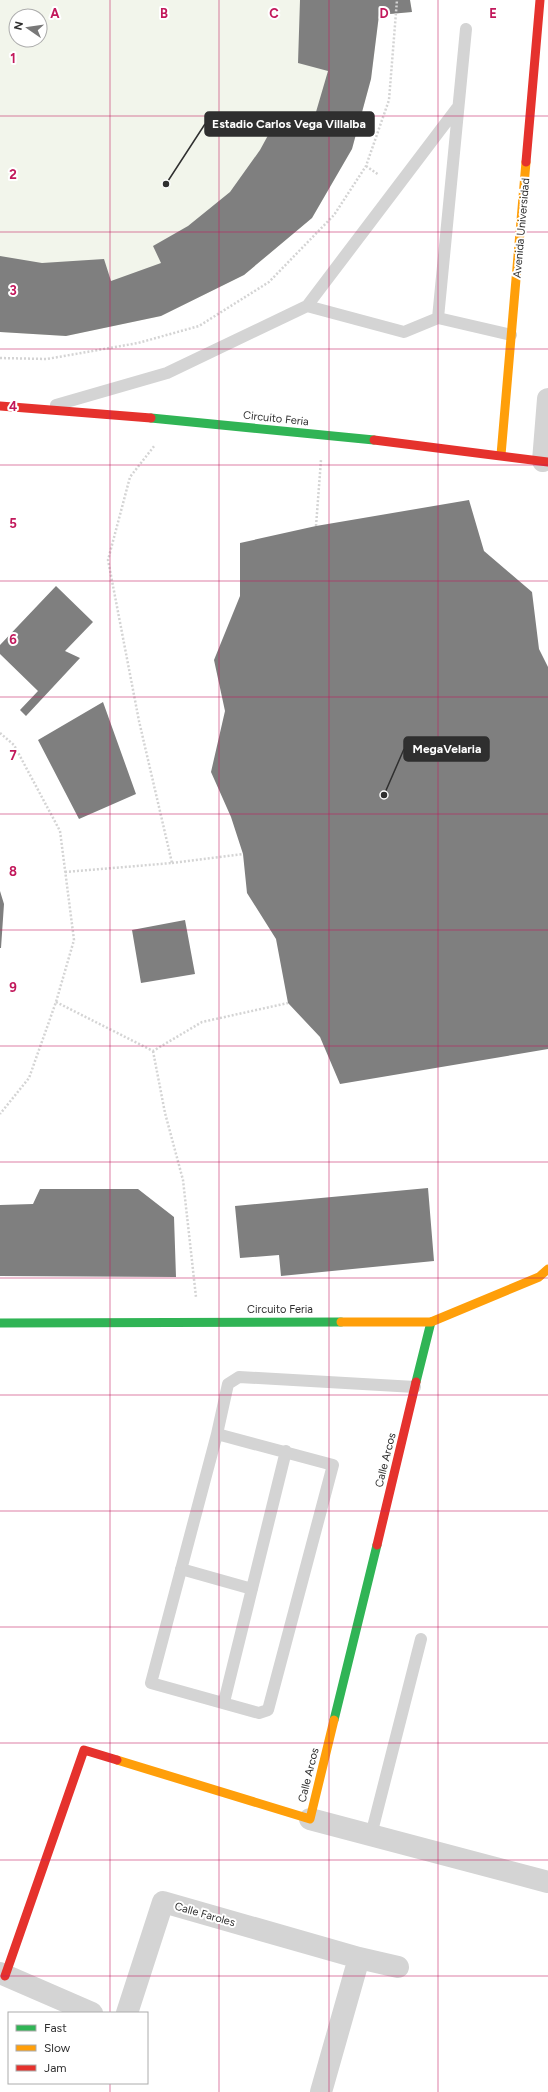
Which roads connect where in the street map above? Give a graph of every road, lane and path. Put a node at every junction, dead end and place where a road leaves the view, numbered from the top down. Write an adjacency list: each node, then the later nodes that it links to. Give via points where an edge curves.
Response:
1 (397, 0): 8 (path, via 389,100 366,166 334,215 269,282 199,326 138,343 47,359)
2 (540, 0): 7 (street, Avenida Universidad)
3 (466, 29): 4 (lane)
4 (457, 108): 5 (lane); 6 (lane)
5 (307, 306): 6 (lane, via 404,332); 11 (lane, via 167,373)
6 (438, 318): 7 (lane)
7 (512, 335): 14 (street, Avenida Universidad)
8 (0, 358)
9 (548, 399): 15 (street)
10 (0, 406): 11 (street, Circuito Feria)
11 (41, 410): 12 (street, Circuito Feria)
12 (176, 420): 13 (street, Circuito Feria); 19 (path, via 130,477 108,560 139,721)
13 (323, 434): 14 (street, Circuito Feria); 16 (path)
14 (501, 455): 15 (street, Circuito Feria)
15 (546, 462)
16 (316, 526)
17 (0, 733): 20 (path, via 14,746 60,831)
18 (243, 854): 19 (path)
19 (172, 863): 20 (path)
20 (65, 872): 21 (path, via 74,940)
21 (56, 1002): 23 (path); 24 (path, via 29,1078)
22 (288, 1002): 23 (path, via 202,1022)
23 (153, 1051): 26 (path, via 165,1113 183,1180)
24 (0, 1114)
25 (548, 1269): 27 (street, Circuito Feria, via 539,1277)
26 (199, 1321): 27 (street, Circuito Feria); 28 (street, Circuito Feria)
27 (432, 1322): 29 (street, Calle Arcos)
28 (0, 1323)
29 (416, 1387): 30 (lane, via 239,1377 228,1384); 36 (street, Calle Arcos)
30 (217, 1434): 31 (lane); 32 (lane)
31 (286, 1451): 33 (lane); 35 (lane, via 333,1465 332,1472 268,1710 258,1713)
32 (181, 1569): 33 (lane); 35 (lane, via 151,1683)
33 (252, 1589): 35 (lane)
34 (421, 1639): 37 (lane)
35 (224, 1702)
36 (310, 1819): 37 (street); 41 (street, Calle Arcos, via 84,1750)
37 (371, 1835): 38 (street)
38 (548, 1882)
39 (359, 1958): 40 (street, Calle Faroles); 43 (street, Calle Faroles, via 163,1902); 44 (street)
40 (398, 1967)
41 (3, 1974): 42 (street)
42 (90, 2012)
43 (127, 2012)
44 (321, 2092)

